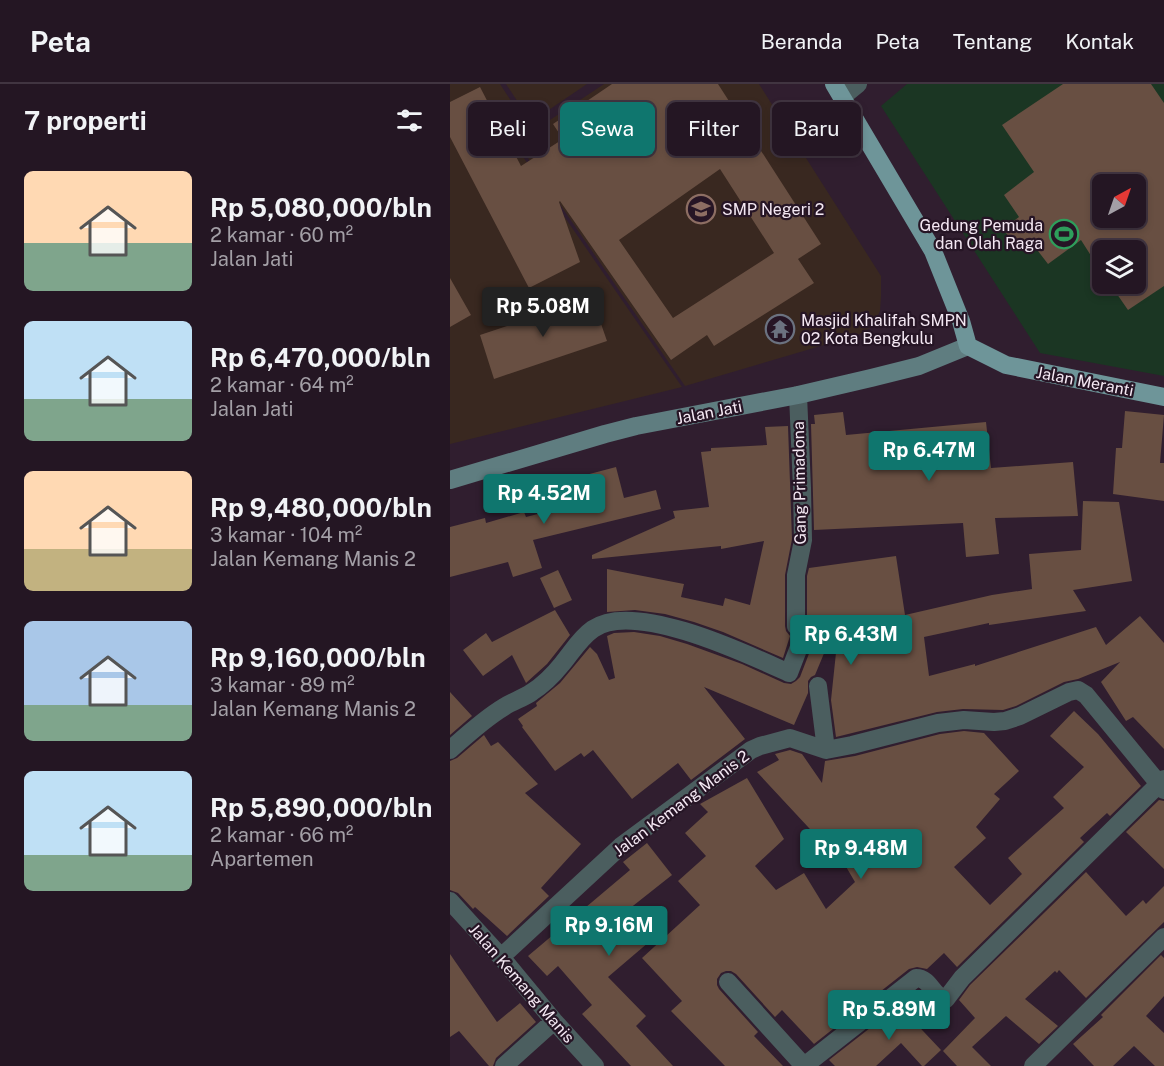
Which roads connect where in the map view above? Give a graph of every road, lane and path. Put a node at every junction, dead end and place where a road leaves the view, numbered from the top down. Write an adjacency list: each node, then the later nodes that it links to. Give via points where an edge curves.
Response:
1 (858, 84): 2 (street)
2 (838, 90): 3 (main road, via 933,251)
3 (968, 346): 4 (street, Jalan Jati, via 919,366); 5 (main road, Jalan Meranti, via 1006,365)
4 (798, 395): 6 (street, Jalan Jati, via 636,426); 8 (street, Gang Primadona, via 803,540 796,575 795,626 803,632 789,673 744,652 671,627 614,621 594,628 532,693 503,707)
5 (1164, 397)
6 (450, 480)
7 (818, 687): 9 (street)
8 (450, 750)
9 (826, 750): 10 (street, Jalan Kemang Manis 2, via 938,723 1005,721 1078,690); 13 (street, Jalan Kemang Manis 2, via 790,738 751,750 621,846)
10 (1162, 784): 18 (street, via 962,978 946,999 916,978)
11 (450, 901): 13 (street, Jalan Kemang Manis)
12 (1164, 937): 19 (street)
13 (501, 957): 15 (street, Jalan Kemang Manis)
14 (728, 982): 18 (street)
15 (554, 1021): 16 (street); 17 (street, Jalan Kemang Manis)
16 (504, 1066)
17 (595, 1066)
18 (804, 1066)
19 (1033, 1066)

